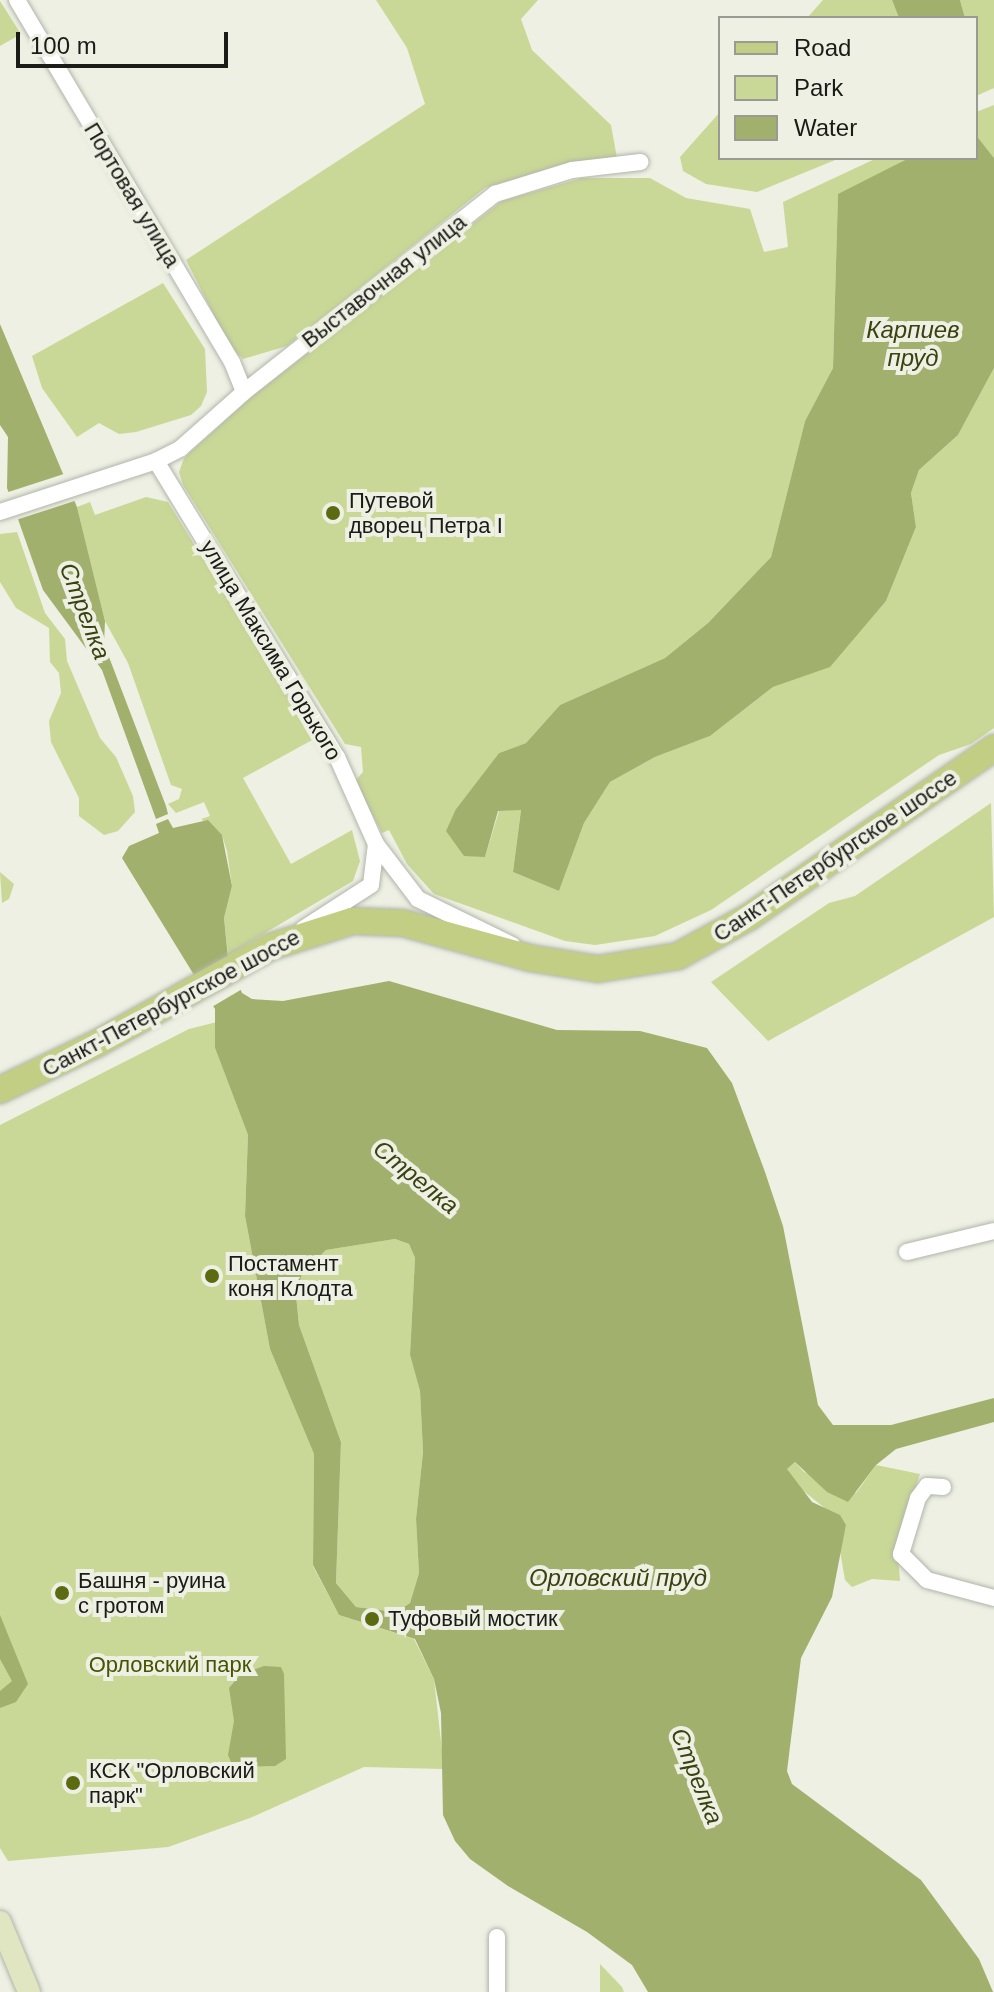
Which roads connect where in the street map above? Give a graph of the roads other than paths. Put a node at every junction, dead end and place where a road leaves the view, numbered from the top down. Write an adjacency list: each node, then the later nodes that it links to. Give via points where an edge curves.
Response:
1 (17, 0): 3 (street, Портовая улица, via 232,362)
2 (641, 162): 3 (street, Выставочная улица, via 572,170 495,194)
3 (244, 392): 4 (street, Выставочная улица, via 181,448)
4 (156, 461): 5 (street, Выставочная улица); 7 (street, улица Максима Горького, via 337,757)
5 (1, 511)
6 (992, 761): 9 (main road, Санкт-Петербургское шоссе, via 700,946 626,968); 10 (main road, Санкт-Петербургское шоссе, via 742,941 676,972 614,982 563,980 382,935 317,944)
7 (376, 844): 8 (street, via 371,885); 9 (street, улица Максима Горького, via 418,899 502,938)
8 (292, 937): 9 (main road, Санкт-Петербургское шоссе, via 380,920 448,933); 10 (main road, Санкт-Петербургское шоссе)
9 (530, 958)
10 (252, 965): 11 (main road, Санкт-Петербургское шоссе)
11 (193, 998): 12 (main road, Санкт-Петербургское шоссе); 13 (main road, Санкт-Петербургское шоссе, via 65,1078)
12 (0, 1090)
13 (0, 1107)
14 (994, 1231): 15 (street)
15 (907, 1252)
16 (943, 1487): 17 (street, via 927,1486 918,1498 901,1554 927,1580)
17 (994, 1598)
18 (0, 1922): 20 (main road)
19 (497, 1937): 21 (street)
20 (29, 1992)
21 (497, 1992)

